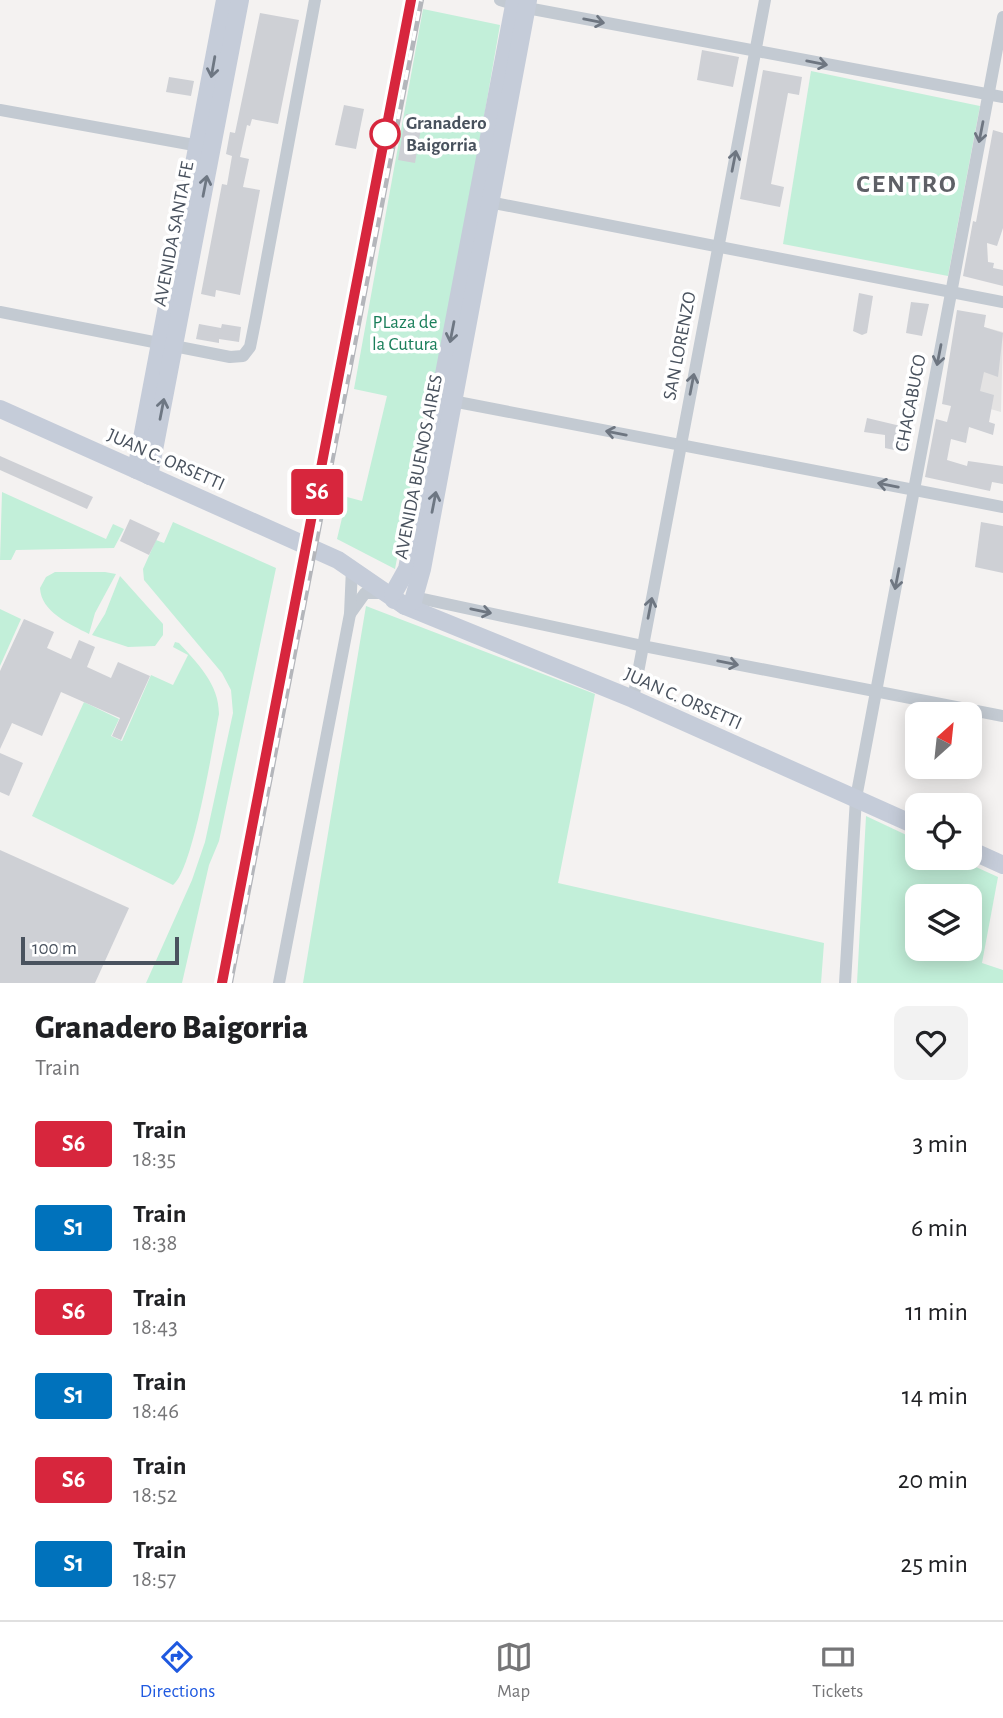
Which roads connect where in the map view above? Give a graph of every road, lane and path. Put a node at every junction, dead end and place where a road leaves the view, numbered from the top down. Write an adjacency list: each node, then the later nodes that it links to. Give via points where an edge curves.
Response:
1 (225, 0): 11 (main road, AVENIDA SANTA FE, one-way to 11)
2 (240, 0): 11 (main road, AVENIDA SANTA FE)
3 (315, 0): 17 (street, via 250,347 243,356 230,357)
4 (765, 0): 7 (street, SAN LORENZO)
5 (517, 2): 7 (street, one-way to 7); 12 (main road, AVENIDA BUENOS AIRES)
6 (1003, 17): 8 (street, CHACABUCO)
7 (755, 51): 8 (street, one-way to 8); 13 (street, SAN LORENZO, one-way to 7)
8 (988, 94): 9 (street); 14 (street, CHACABUCO, one-way to 14)
9 (1003, 97)
10 (0, 110): 11 (street)
11 (205, 147): 17 (main road, AVENIDA SANTA FE)
12 (484, 201): 13 (street); 18 (main road, AVENIDA BUENOS AIRES)
13 (718, 247): 14 (street); 20 (street, SAN LORENZO, one-way to 13)
14 (951, 292): 15 (street); 22 (street, CHACABUCO, one-way to 22)
15 (1003, 302)
16 (0, 312): 17 (street)
17 (167, 344): 21 (main road, AVENIDA SANTA FE)
18 (446, 400): 20 (street, one-way to 18); 25 (main road, AVENIDA BUENOS AIRES)
19 (0, 409): 21 (main road, JUAN C. ORSETTI)
20 (681, 445): 22 (street, one-way to 20); 27 (street, SAN LORENZO, one-way to 20)
21 (142, 473): 24 (main road, JUAN C. ORSETTI)
22 (914, 490): 23 (street); 28 (street, CHACABUCO, one-way to 28)
23 (1003, 507)
24 (352, 568): 25 (main road, JUAN C. ORSETTI); 26 (street)
25 (399, 597): 26 (street, via 365,593); 27 (street, one-way to 27); 29 (main road, JUAN C. ORSETTI, via 429,615)
26 (350, 614): 35 (street)
27 (643, 646): 28 (street, one-way to 28); 29 (street, SAN LORENZO)
28 (876, 692): 30 (street); 31 (street, CHACABUCO)
29 (633, 699): 31 (main road, JUAN C. ORSETTI)
30 (1003, 716)
31 (856, 798): 32 (main road, JUAN C. ORSETTI); 36 (street, CHACABUCO)
32 (905, 820)
33 (982, 855): 34 (main road)
34 (1003, 865)
35 (279, 983)
36 (845, 983)

